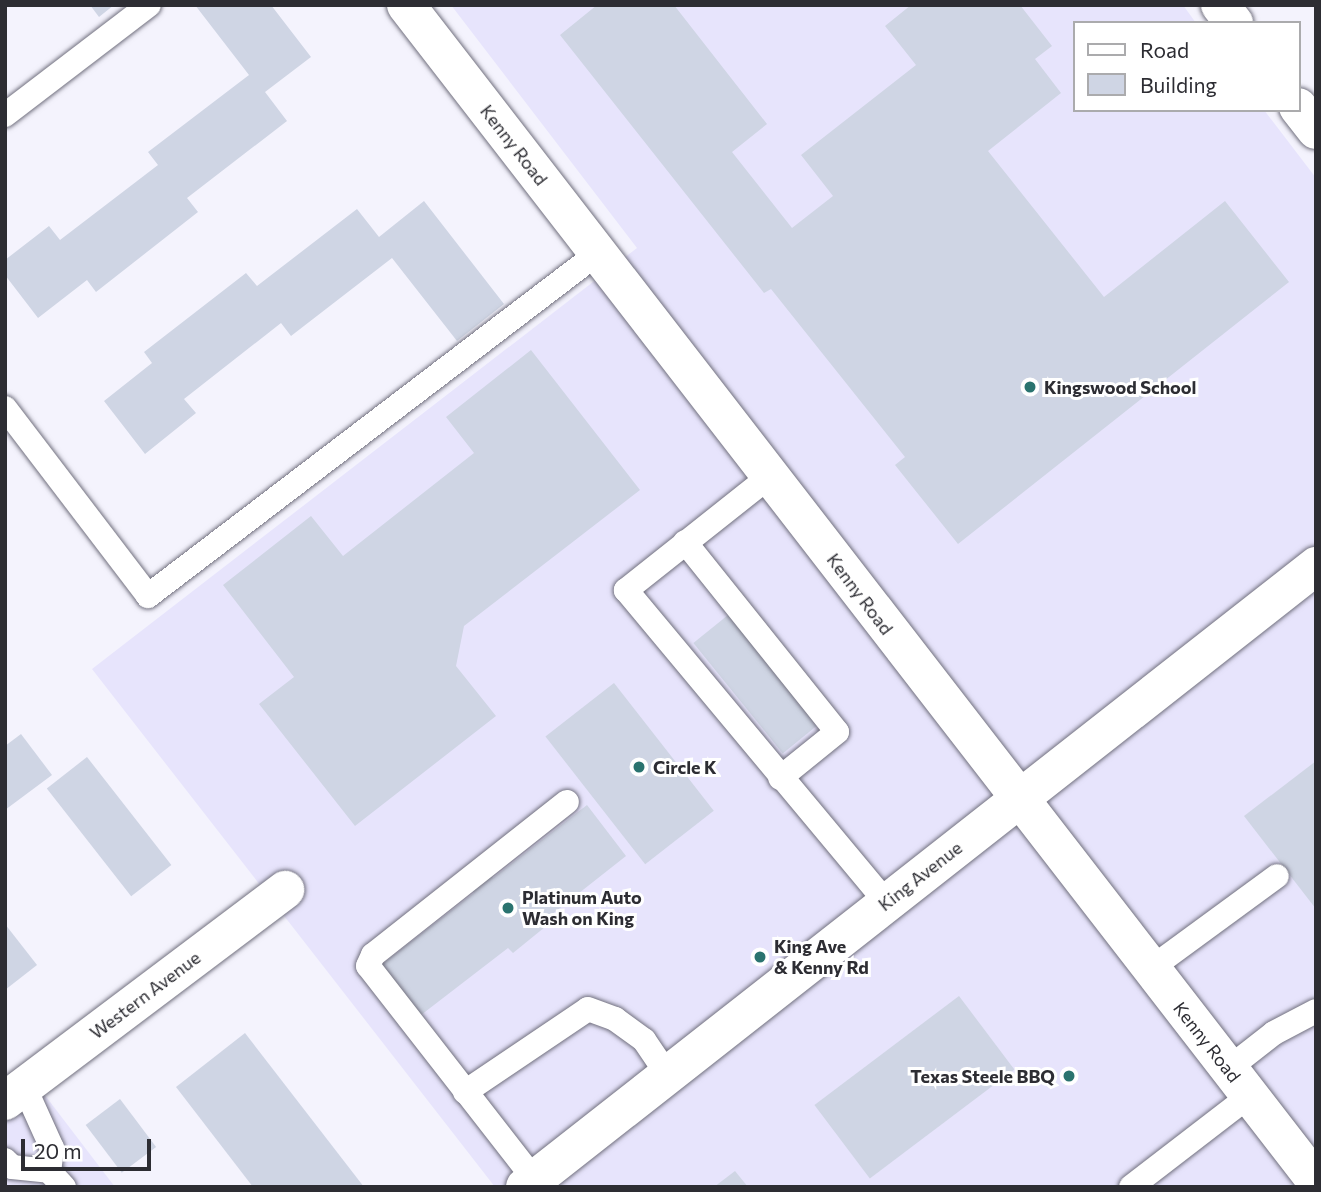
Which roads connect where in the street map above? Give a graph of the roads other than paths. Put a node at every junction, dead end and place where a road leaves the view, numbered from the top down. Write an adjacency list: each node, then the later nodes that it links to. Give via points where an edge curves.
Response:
1 (149, 5): 6 (lane)
2 (406, 5): 8 (street, Kenny Road)
3 (1220, 5): 4 (street)
4 (1232, 21)
5 (1300, 110): 7 (street)
6 (5, 116)
7 (1316, 130)
8 (598, 253): 9 (lane, via 148,596); 10 (street, Kenny Road)
9 (5, 408)
10 (771, 476): 11 (lane); 14 (street, Kenny Road)
11 (685, 542): 13 (lane, via 837,732); 13 (lane, via 626,590)
12 (1316, 566): 14 (street, King Avenue)
13 (780, 778): 18 (lane)
14 (1017, 799): 18 (street, King Avenue); 19 (street, Kenny Road)
15 (567, 802): 23 (lane, via 373,955 368,966)
16 (1277, 876): 19 (lane)
17 (285, 890): 24 (street, Western Avenue)
18 (886, 902): 21 (street, King Avenue)
19 (1150, 969): 22 (street, Kenny Road)
20 (1316, 1011): 22 (lane, via 1274,1033)
21 (667, 1074): 23 (lane, via 644,1040 615,1019 588,1009); 28 (street, King Avenue)
22 (1239, 1082): 27 (street, Kenny Road); 29 (lane)
23 (465, 1092): 28 (lane)
24 (15, 1093): 26 (lane, via 52,1148)
25 (5, 1160): 26 (lane, via 12,1167)
26 (56, 1179)
27 (1316, 1181)
28 (530, 1183)
29 (1130, 1187)

